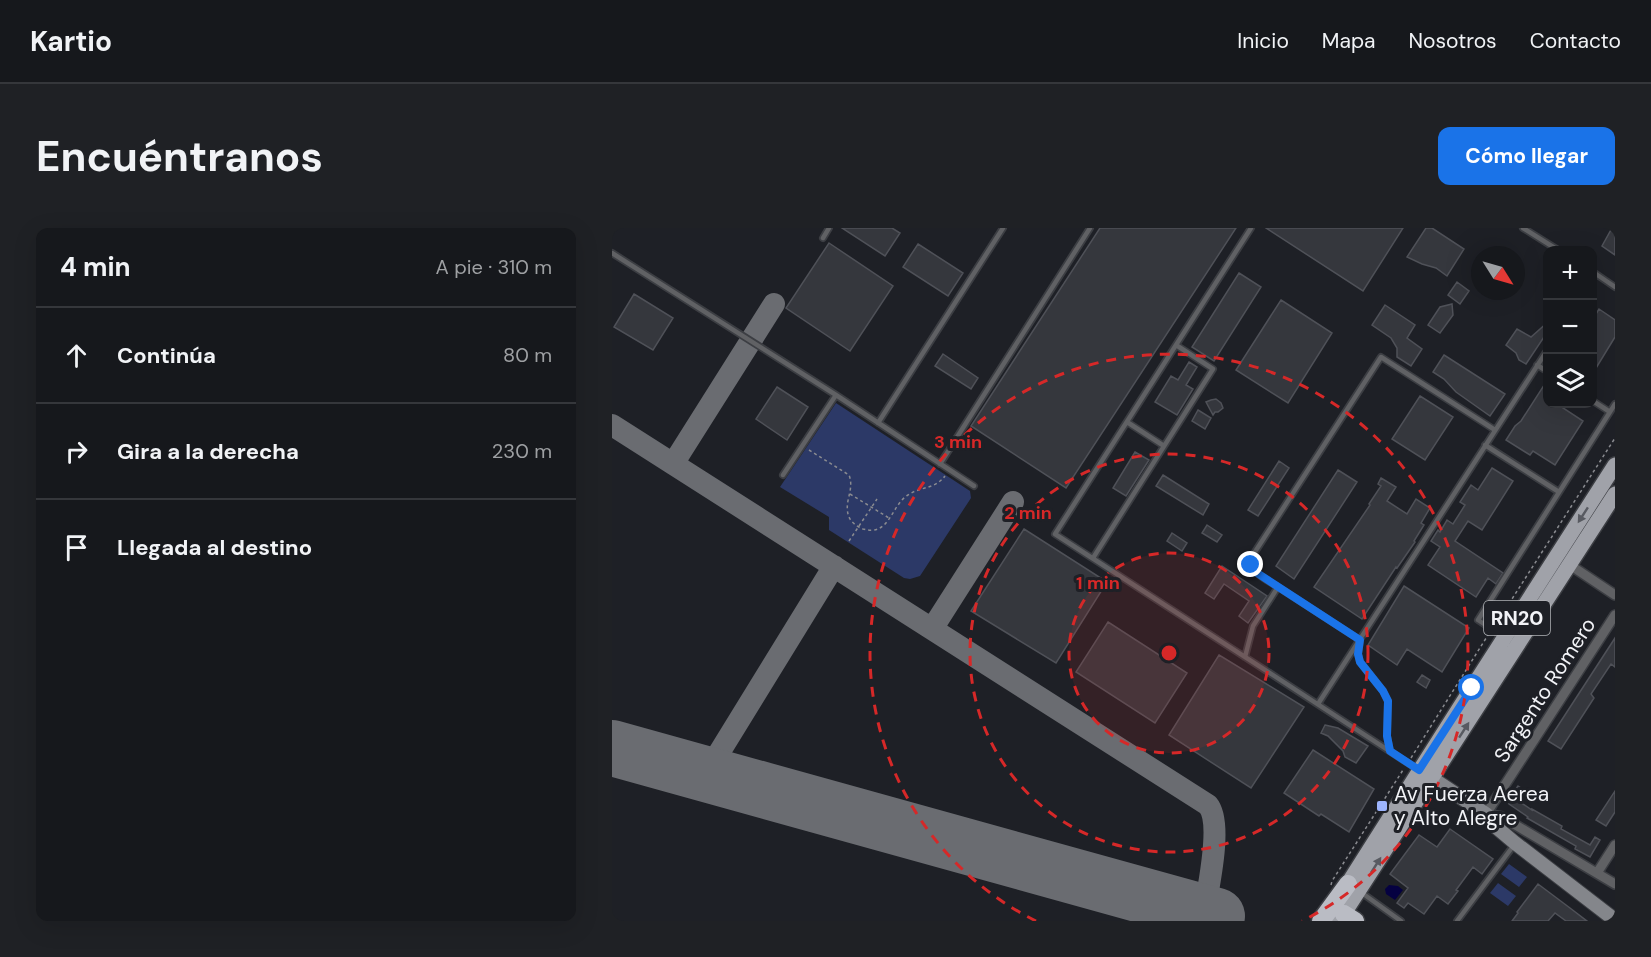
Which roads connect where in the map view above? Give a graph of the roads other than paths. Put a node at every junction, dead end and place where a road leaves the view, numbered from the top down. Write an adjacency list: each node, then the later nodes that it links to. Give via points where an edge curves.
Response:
1 (829, 228): 6 (lane)
2 (1003, 228): 20 (lane)
3 (1090, 228): 24 (lane)
4 (1251, 228): 11 (lane)
5 (1523, 228): 7 (lane)
6 (823, 238)
7 (1552, 246)
8 (612, 253): 15 (lane)
9 (1597, 277): 10 (lane)
10 (1615, 287)
11 (1176, 345): 19 (lane); 23 (lane, via 1213,369)
12 (1545, 354): 13 (lane)
13 (1537, 365): 14 (lane); 21 (lane)
14 (1543, 369)
15 (836, 395): 20 (lane); 26 (lane)
16 (1597, 404): 18 (lane)
17 (1615, 404): 18 (lane)
18 (1610, 412): 28 (lane)
19 (1127, 422): 23 (lane); 30 (lane, via 1055,534)
20 (878, 423): 24 (lane)
21 (1495, 430): 22 (lane); 32 (lane, via 1381,357 1251,558 1254,571)
22 (1485, 445): 28 (lane); 36 (lane)
23 (1164, 446): 30 (lane)
24 (940, 464): 27 (lane)
25 (1615, 465): 35 (main road, RN20, one-way to 35)
26 (783, 475)
27 (974, 486)
28 (1559, 492): 35 (lane, via 1478,620)
29 (1615, 494): 31 (main road, RN20)
30 (1093, 558): 37 (lane)
31 (1569, 565): 33 (street); 40 (main road, RN20, one-way to 31)
32 (1278, 587): 36 (lane); 37 (lane, via 1253,626)
33 (1615, 595)
34 (1615, 615): 41 (street, Sargento Romero)
35 (1498, 633): 40 (main road, RN20)
36 (1360, 640): 38 (lane); 39 (lane, via 1360,662 1388,701)
37 (1245, 657): 38 (lane)
38 (1318, 704): 39 (lane)
39 (1390, 751): 40 (lane)
40 (1420, 771): 41 (main road); 46 (main road, RN20)
41 (1486, 814): 42 (main road); 44 (street, via 1502,817)
42 (1515, 843): 48 (main road); 51 (lane)
43 (1615, 845): 44 (street)
44 (1597, 873): 45 (street)
45 (1615, 884)
46 (1346, 888): 47 (main road, RN20); 49 (highway); 50 (lane)
47 (1346, 919)
48 (1615, 920)
49 (1323, 921)
50 (1401, 921)
51 (1457, 921)

